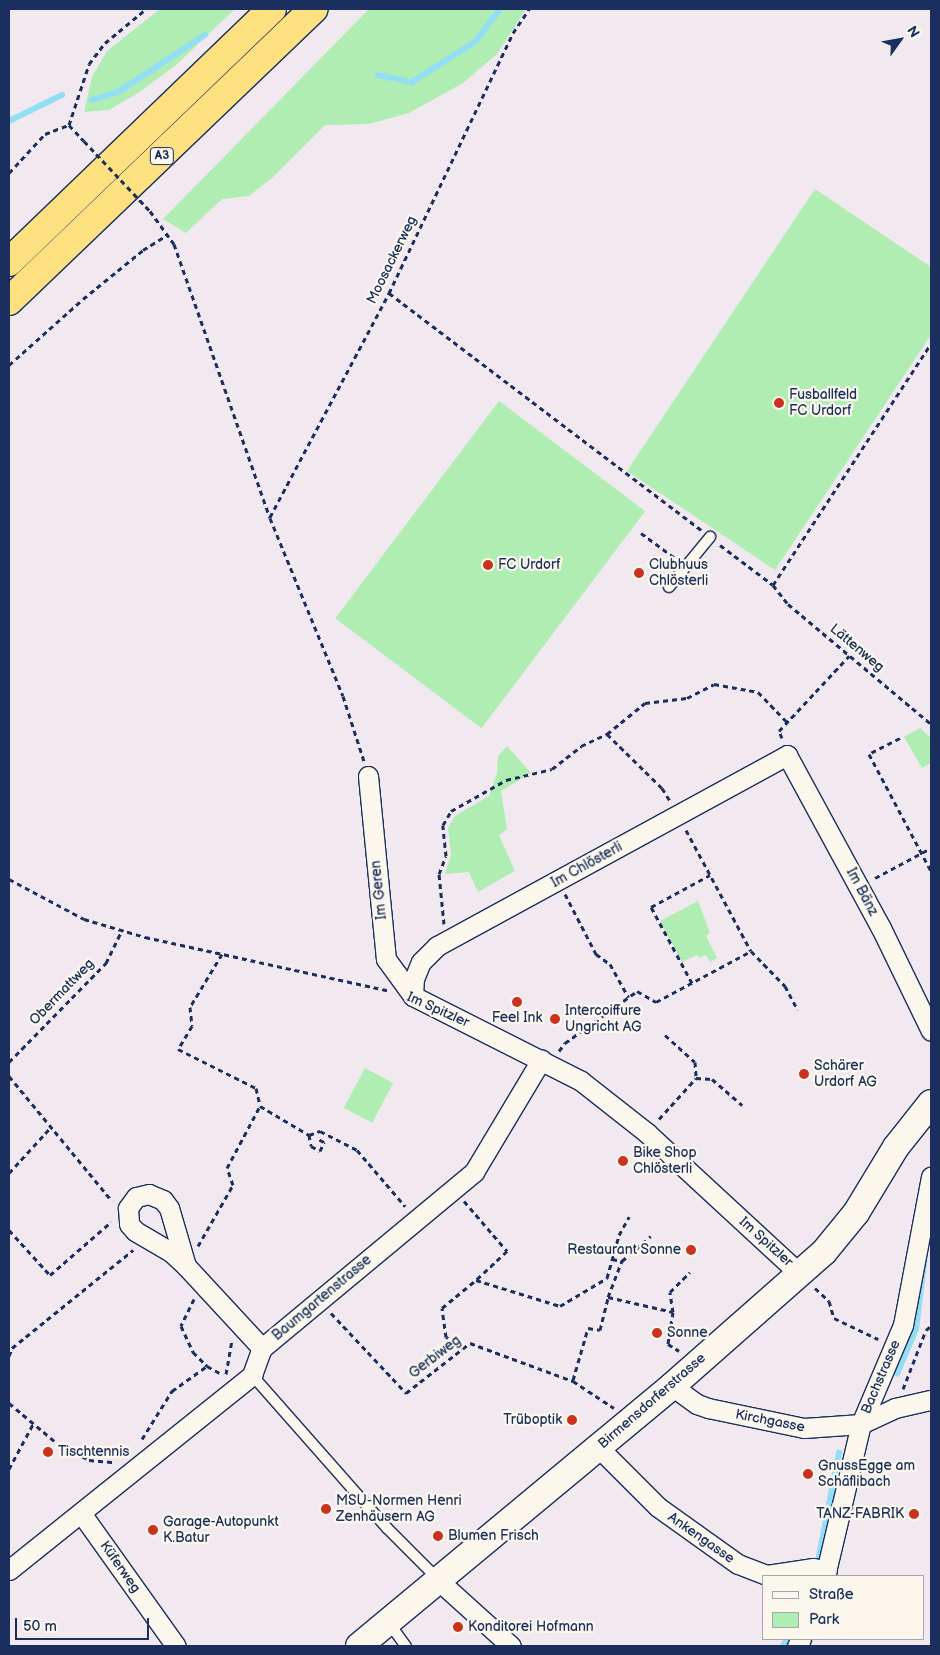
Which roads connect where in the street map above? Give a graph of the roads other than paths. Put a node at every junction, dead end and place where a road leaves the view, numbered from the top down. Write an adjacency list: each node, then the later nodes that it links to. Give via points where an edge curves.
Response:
1 (272, 9): 3 (highway, A3)
2 (313, 9): 4 (highway, A3)
3 (9, 262)
4 (9, 301)
5 (710, 537): 6 (lane)
6 (669, 587)
7 (788, 755): 9 (street, Im Chlösterli, via 445,942 421,962 414,979); 10 (street, Im Bänz)
8 (368, 776): 9 (street, Im Geren, via 386,959)
9 (413, 996): 11 (street, Im Spitzler)
10 (931, 1031)
11 (546, 1062): 15 (street, Im Spitzler, via 581,1081 647,1133); 16 (street, Baumgartenstrasse, via 474,1172)
12 (931, 1103): 15 (main road, Birmensdorferstrasse, via 896,1146 839,1236)
13 (931, 1177): 20 (street, Bachstrasse, via 904,1325)
14 (186, 1266): 14 (street, via 169,1208 156,1195 136,1197 128,1208 129,1224); 16 (street)
15 (806, 1280): 18 (main road, Birmensdorferstrasse)
16 (262, 1348): 17 (street, Baumgartenstrasse)
17 (252, 1375): 22 (street, via 231,1382); 25 (lane, via 387,1528)
18 (672, 1386): 20 (street, Kirchgasse, via 697,1404 777,1424 832,1428); 21 (main road, Birmensdorferstrasse)
19 (931, 1400): 20 (street, Kirchgasse, via 896,1408)
20 (861, 1424): 24 (street, Bachstrasse)
21 (598, 1448): 24 (street, Ankengasse, via 658,1507 738,1564 767,1575); 25 (main road, Birmensdorferstrasse)
22 (81, 1513): 23 (street); 27 (street, Küferweg)
23 (9, 1570)
24 (822, 1571)
25 (439, 1581): 26 (main road, Birmensdorferstrasse); 30 (street)
26 (389, 1622): 28 (main road, Birmensdorferstrasse); 29 (lane)
27 (176, 1646)
28 (359, 1646)
29 (406, 1646)
30 (511, 1646)

